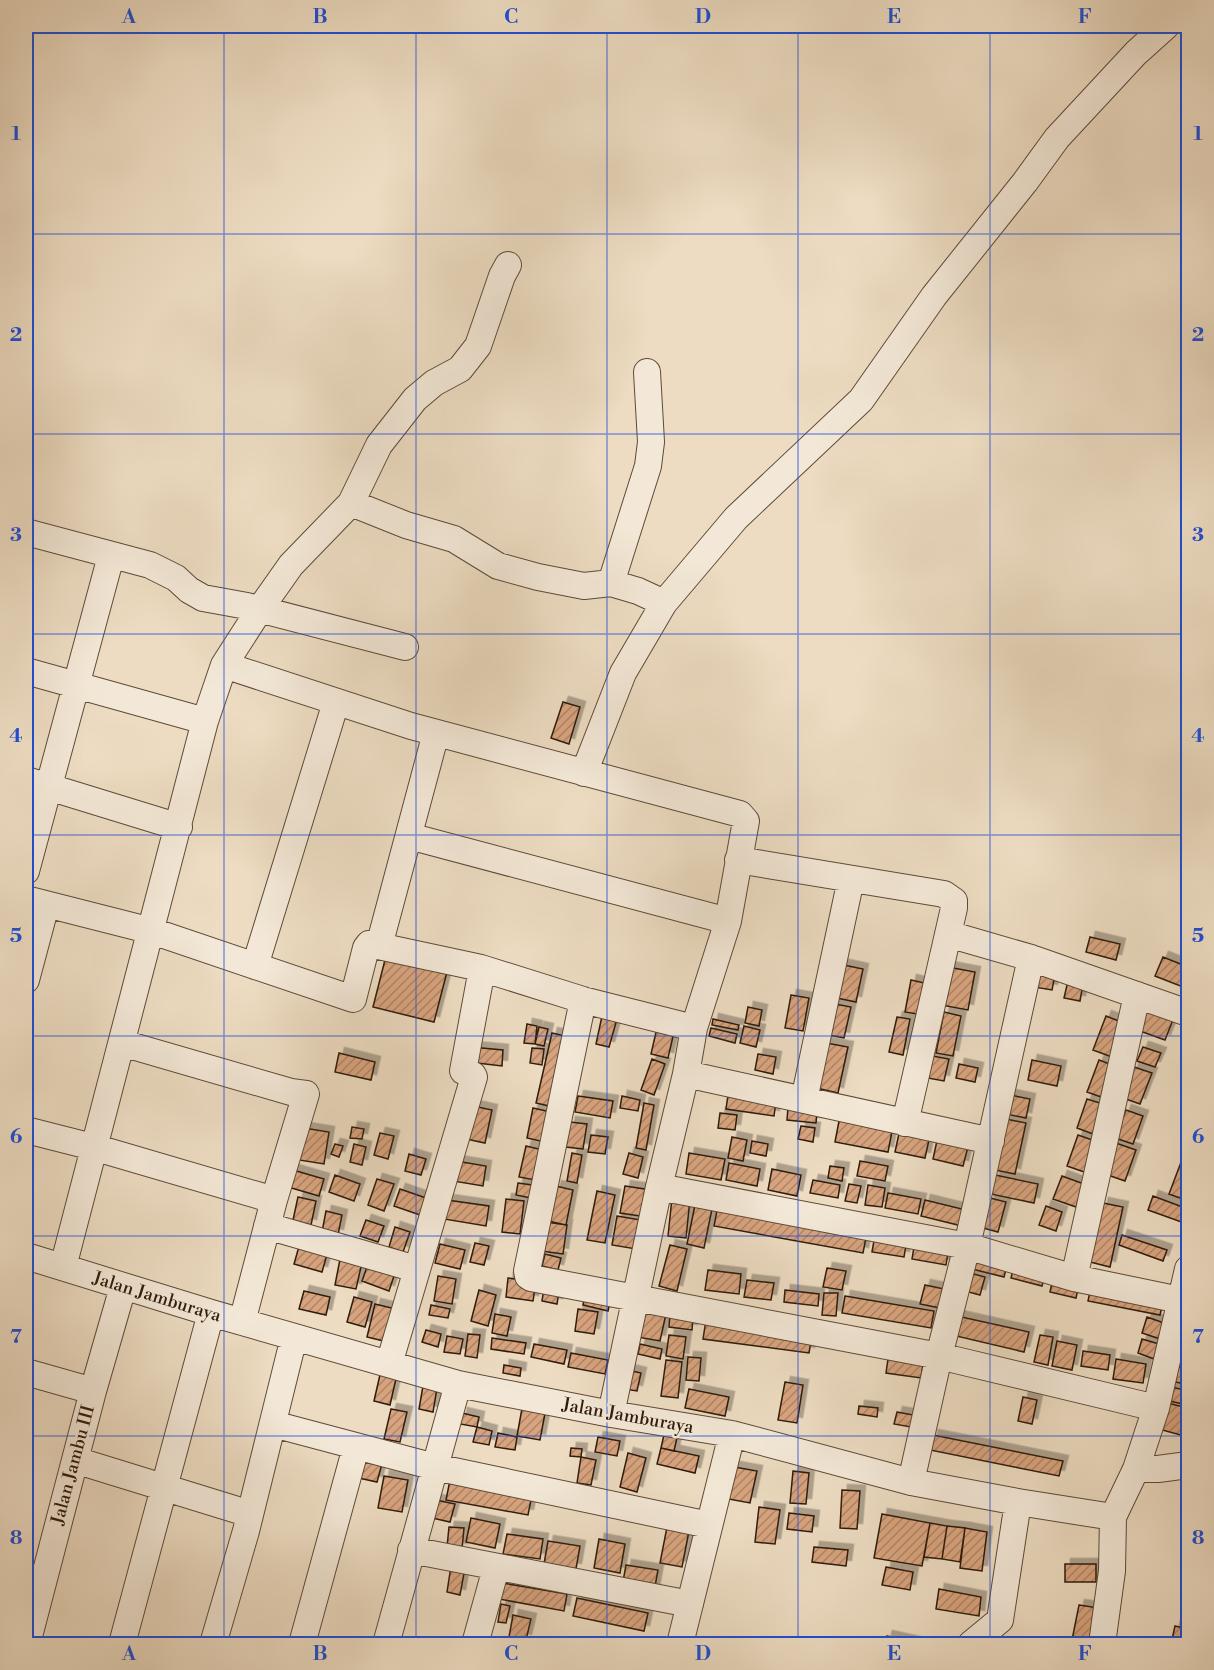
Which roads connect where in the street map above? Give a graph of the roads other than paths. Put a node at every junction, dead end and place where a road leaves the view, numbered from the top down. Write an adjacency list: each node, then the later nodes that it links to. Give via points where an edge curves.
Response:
1 (1166, 26): 8 (street, via 1057,138 934,296 861,400 736,518)
2 (508, 265): 4 (street, via 478,346 460,369 415,399 379,446)
3 (647, 372): 7 (street, via 651,442 648,466)
4 (351, 503): 7 (street, via 454,539 498,566 584,586); 9 (street, via 291,565)
5 (26, 532): 6 (street)
6 (111, 556): 9 (street, via 150,565 203,598); 13 (street)
7 (611, 584): 8 (street)
8 (664, 603): 17 (street, via 622,673)
9 (260, 609): 10 (street); 11 (street)
10 (405, 647)
11 (224, 666): 14 (street); 15 (street)
12 (26, 671): 13 (street)
13 (77, 685): 15 (street); 18 (street)
14 (336, 702): 16 (street); 30 (street)
15 (205, 721): 19 (street)
16 (436, 732): 17 (street); 20 (street)
17 (585, 773): 21 (street, via 740,814 746,820)
18 (37, 783): 19 (street); 22 (street)
19 (179, 827): 26 (street)
20 (408, 836): 25 (street); 28 (street)
21 (738, 860): 23 (street); 25 (street)
22 (26, 871)
23 (851, 879): 27 (street, via 951,897 954,908); 39 (street)
24 (36, 902): 26 (street); 32 (street)
25 (728, 921): 36 (street)
26 (152, 931): 30 (street); 37 (street)
27 (948, 934): 29 (street); 40 (street)
28 (379, 946): 30 (street, via 369,944 366,948 352,999); 31 (street)
29 (1031, 958): 33 (street); 42 (street)
30 (255, 966)
31 (482, 969): 34 (street); 50 (street, via 463,1071 474,1077)
32 (26, 980)
33 (1137, 995): 35 (street); 52 (street)
34 (583, 1000): 36 (street); 54 (street, via 528,1276)
35 (1188, 1012)
36 (694, 1028): 38 (street)
37 (122, 1043): 43 (street); 45 (street, via 306,1094)
38 (686, 1074): 39 (street); 44 (street)
39 (804, 1100): 40 (street)
40 (905, 1123): 42 (street)
41 (26, 1130): 43 (street)
42 (990, 1141): 47 (street)
43 (93, 1147): 45 (street); 49 (street)
44 (659, 1188): 47 (street); 54 (street)
45 (274, 1200): 46 (street)
46 (267, 1226): 50 (street); 57 (street)
47 (967, 1246): 52 (street); 59 (street)
48 (26, 1256): 49 (street, Jalan Jamburaya)
49 (63, 1267): 53 (street, Jalan Jamburaya)
50 (416, 1269): 60 (street)
51 (1188, 1269): 55 (street)
52 (1074, 1278): 55 (street)
53 (123, 1287): 56 (street, Jalan Jamburaya); 63 (street, Jalan Jambu III)
54 (636, 1298): 59 (street); 65 (street)
55 (1180, 1300): 64 (street)
56 (211, 1313): 57 (street, Jalan Jamburaya); 74 (street)
57 (242, 1322): 58 (street, Jalan Jamburaya)
58 (294, 1337): 60 (street, Jalan Jamburaya); 66 (street)
59 (939, 1356): 64 (street); 73 (street)
60 (389, 1364): 62 (street, Jalan Jamburaya)
61 (26, 1372): 63 (street)
62 (458, 1384): 65 (street, Jalan Jamburaya); 71 (street)
63 (93, 1391): 69 (street, Jalan Jambu III)
64 (1156, 1408): 72 (street)
65 (611, 1414): 67 (street, Jalan Jamburaya)
66 (273, 1424): 68 (street); 76 (street)
67 (732, 1434): 73 (street, Jalan Jamburaya); 78 (street)
68 (356, 1447): 71 (street); 85 (street)
69 (75, 1460): 74 (street); 82 (street, Jalan Jambu III)
70 (1188, 1465): 72 (street)
71 (435, 1467): 78 (street); 79 (street)
72 (1136, 1469): 77 (street)
73 (911, 1482): 75 (street, Jalan Jamburaya)
74 (164, 1489): 76 (street); 83 (street)
75 (1012, 1501): 77 (street, Jalan Jamburaya); 89 (street, via 992,1615 994,1624)
76 (250, 1514): 84 (street)
77 (1113, 1517): 90 (street, via 1112,1571)
78 (709, 1525): 81 (street)
79 (411, 1550): 80 (street); 86 (street)
80 (496, 1568): 81 (street); 87 (street)
81 (690, 1604): 88 (street)
82 (27, 1644)
83 (122, 1644)
84 (213, 1644)
85 (302, 1644)
86 (386, 1644)
87 (475, 1644)
88 (680, 1644)
89 (971, 1644)
90 (1102, 1644)

